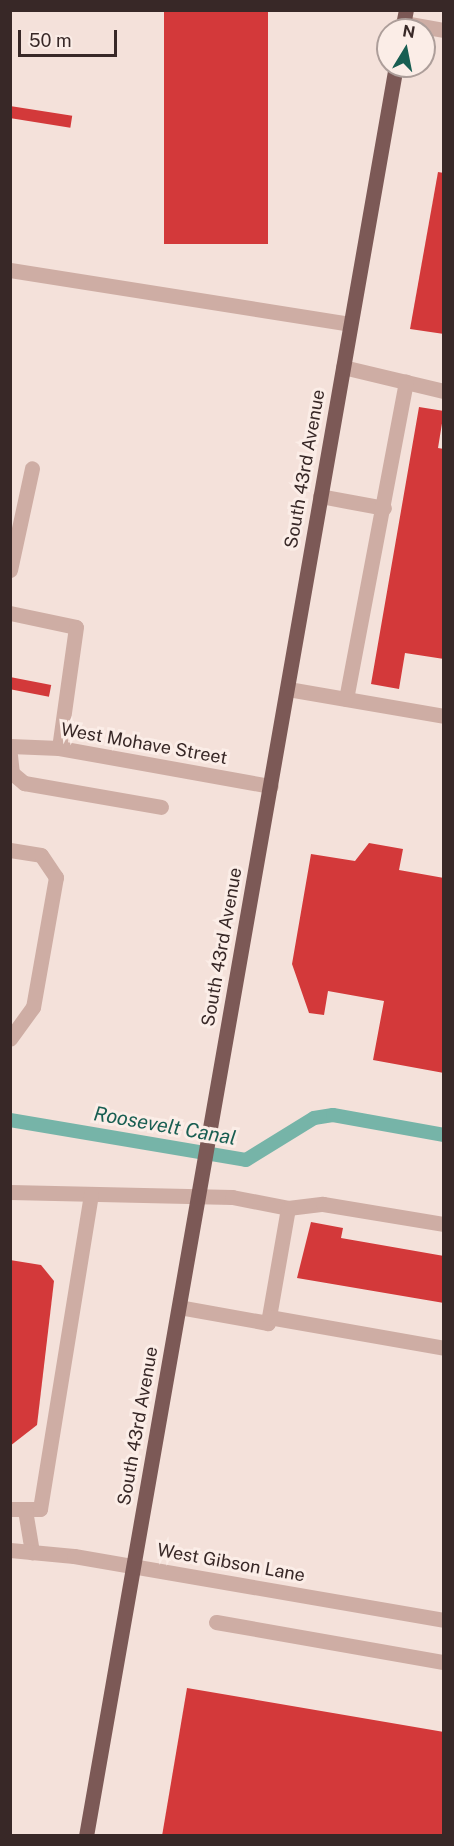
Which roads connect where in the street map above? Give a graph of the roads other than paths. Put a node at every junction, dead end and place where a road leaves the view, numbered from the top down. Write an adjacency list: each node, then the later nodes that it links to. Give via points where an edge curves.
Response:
1 (394, 78): 3 (main road, South 43rd Avenue)
2 (10, 270): 3 (street)
3 (350, 324): 4 (main road, South 43rd Avenue)
4 (343, 367): 5 (street); 8 (main road, South 43rd Avenue)
5 (406, 382): 6 (street); 9 (street)
6 (444, 391)
7 (32, 468): 10 (street)
8 (320, 496): 9 (street); 12 (main road, South 43rd Avenue)
9 (384, 508): 13 (street)
10 (10, 570)
11 (10, 614): 16 (street, via 76,627)
12 (288, 689): 13 (street); 18 (main road, South 43rd Avenue)
13 (346, 699): 14 (street)
14 (444, 716)
15 (10, 746): 16 (street, West Mohave Street)
16 (58, 748): 18 (street, West Mohave Street)
17 (10, 755): 19 (street, via 12,773 24,783)
18 (271, 786): 24 (main road, South 43rd Avenue)
19 (161, 807)
20 (10, 850): 21 (street, via 41,855 56,877 33,1007)
21 (10, 1039)
22 (10, 1192): 23 (street)
23 (91, 1194): 24 (street); 30 (street, via 40,1509)
24 (198, 1199): 25 (street, via 232,1197); 27 (main road, South 43rd Avenue)
25 (288, 1208): 26 (street, via 323,1204); 28 (street)
26 (444, 1224)
27 (179, 1307): 28 (street, via 268,1323); 33 (main road, South 43rd Avenue)
28 (269, 1317): 29 (street)
29 (444, 1348)
30 (18, 1509): 32 (street)
31 (10, 1550): 32 (street, West Gibson Lane)
32 (32, 1552): 33 (street, West Gibson Lane)
33 (134, 1566): 34 (street, West Gibson Lane); 37 (main road, South 43rd Avenue)
34 (444, 1620)
35 (216, 1622): 36 (street)
36 (444, 1662)
37 (86, 1836)

